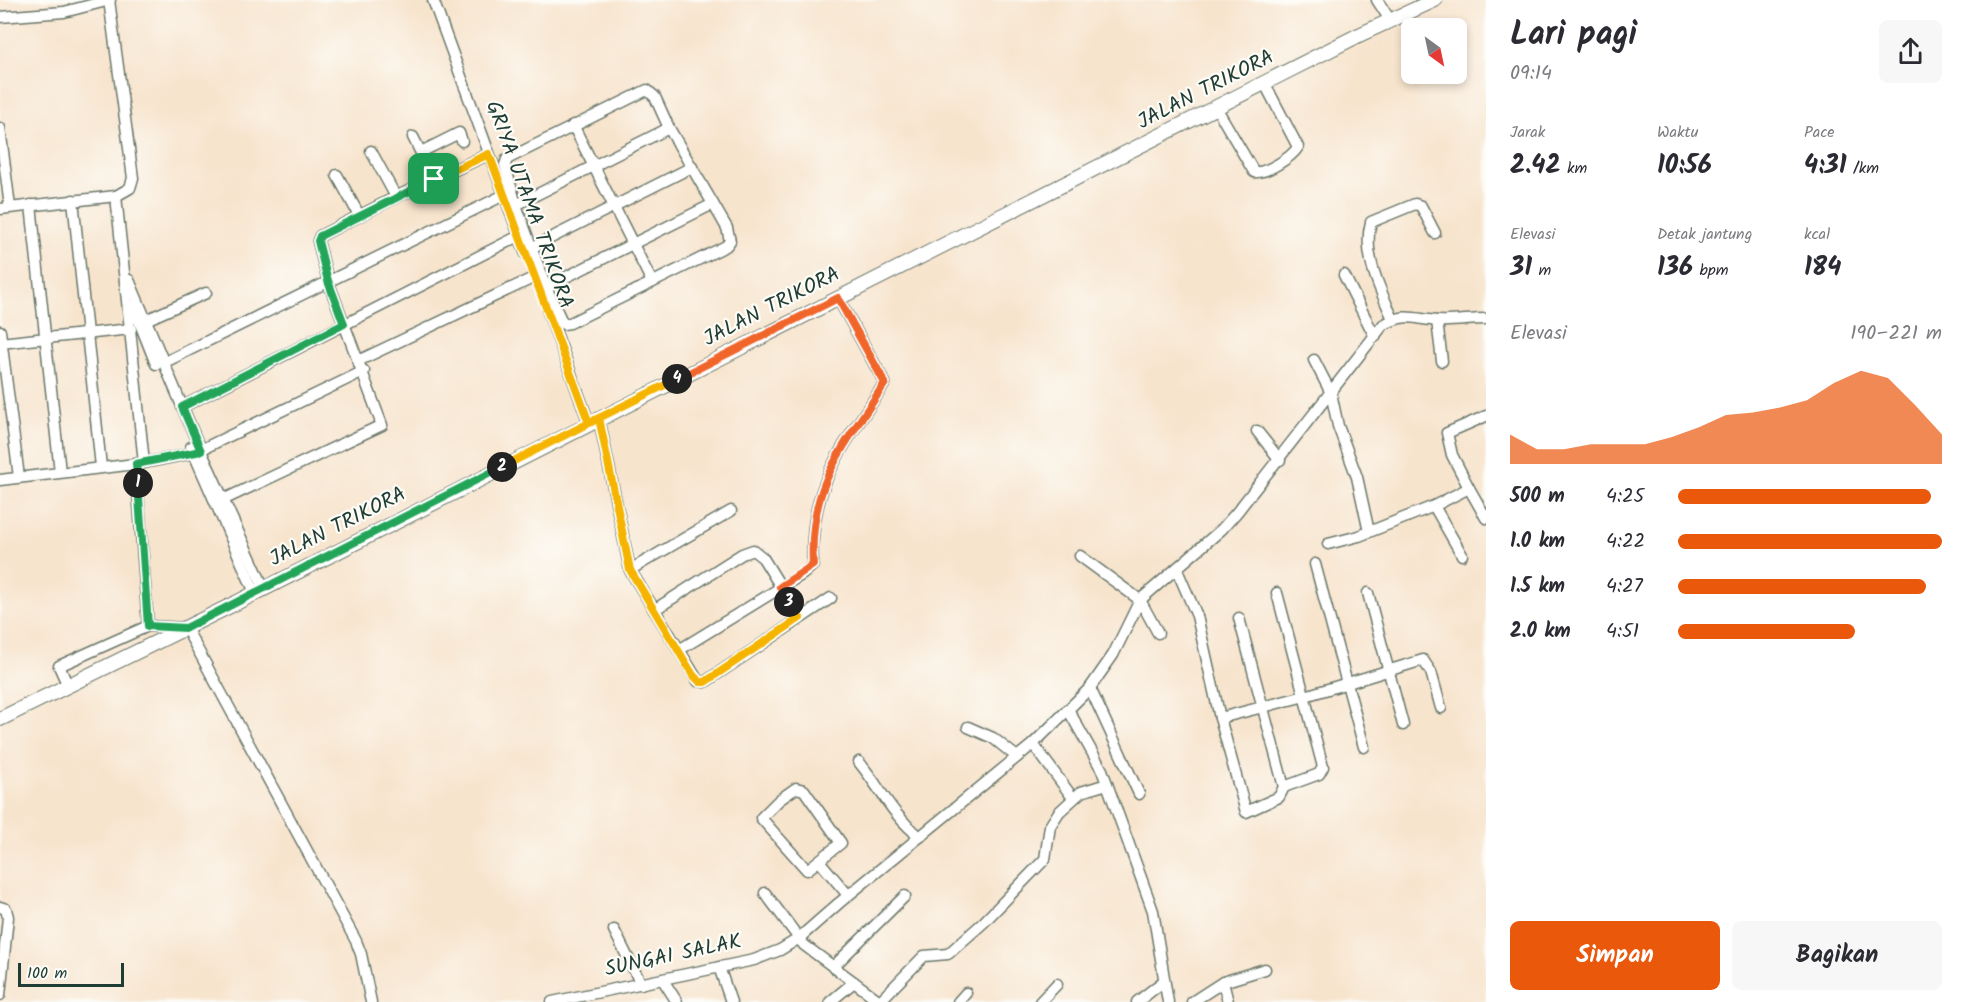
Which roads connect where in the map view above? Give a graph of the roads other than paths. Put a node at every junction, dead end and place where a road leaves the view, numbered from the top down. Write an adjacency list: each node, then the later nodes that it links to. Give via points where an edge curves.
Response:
1 (110, 0): 5 (street, via 64,12); 22 (street, via 134,178 130,188)
2 (433, 0): 16 (street, GRIYA UTAMA TRIKORA)
3 (1377, 0): 6 (street)
4 (1435, 0): 6 (main road, JALAN TRIKORA)
5 (0, 17)
6 (1390, 21): 7 (main road, JALAN TRIKORA)
7 (1265, 84): 8 (main road, JALAN TRIKORA); 8 (street, via 1298,147 1270,168 1254,172)
8 (1217, 109): 43 (main road, JALAN TRIKORA)
9 (573, 126): 11 (street, via 647,90 655,97); 17 (street); 27 (street, via 507,159 505,165)
10 (0, 128): 29 (street)
11 (669, 128): 17 (street); 18 (street)
12 (413, 137): 15 (street)
13 (462, 141): 15 (street, via 459,133)
14 (371, 151): 23 (street)
15 (421, 152): 20 (street)
16 (489, 154): 20 (street); 21 (street, GRIYA UTAMA TRIKORA)
17 (593, 166): 27 (street); 28 (street)
18 (692, 167): 25 (street); 28 (street)
19 (337, 175): 30 (street)
20 (434, 179): 23 (street)
21 (504, 195): 32 (street, GRIYA UTAMA TRIKORA); 38 (street)
22 (116, 196): 24 (street); 35 (street)
23 (396, 197): 30 (street)
24 (73, 200): 26 (street); 51 (street)
25 (713, 204): 33 (street); 39 (street, via 730,235 729,243)
26 (31, 205): 29 (street); 53 (street)
27 (516, 205): 34 (street)
28 (614, 206): 33 (street); 34 (street)
29 (5, 208)
30 (359, 215): 38 (street, via 319,238)
31 (1435, 233): 44 (street, via 1421,206 1414,204 1371,222 1367,242)
32 (519, 236): 34 (street, GRIYA UTAMA TRIKORA); 48 (street)
33 (633, 244): 39 (street); 41 (street)
34 (528, 249): 37 (street, GRIYA UTAMA TRIKORA); 41 (street)
35 (123, 266): 40 (street); 46 (street)
36 (1344, 275): 52 (street)
37 (535, 277): 58 (street); 62 (street, GRIYA UTAMA TRIKORA)
38 (328, 281): 48 (street); 57 (street)
39 (652, 282): 41 (street, via 565,324 558,318)
40 (126, 286): 49 (street); 64 (street)
41 (546, 287)
42 (206, 293): 46 (street)
43 (838, 298): 62 (main road, JALAN TRIKORA); 83 (street, via 885,383 823,482 815,515 813,565)
44 (1393, 319): 47 (street, via 1413,316); 52 (street)
45 (1486, 319): 47 (street)
46 (146, 320): 57 (street)
47 (1437, 321): 56 (street)
48 (344, 324): 58 (street); 60 (street)
49 (131, 329): 51 (street); 66 (street)
50 (0, 331): 54 (street)
51 (88, 332): 53 (street); 67 (street)
52 (1375, 337): 59 (street)
53 (44, 338): 54 (street); 68 (street)
54 (1, 343): 69 (street)
55 (1314, 360): 59 (street)
56 (1442, 361)
57 (163, 363): 60 (street)
58 (362, 365): 64 (street); 72 (street, via 382,425)
59 (1331, 393): 65 (street); 76 (street)
60 (182, 407): 64 (street)
61 (1486, 416): 71 (street, via 1447,433 1452,455)
62 (594, 421): 81 (street, GRIYA UTAMA TRIKORA); 84 (main road, JALAN TRIKORA)
63 (1257, 431): 65 (street)
64 (198, 452): 66 (street); 72 (street); 84 (street)
65 (1280, 460): 82 (street, via 1222,529)
66 (140, 464): 67 (street); 92 (street)
67 (101, 467): 68 (street)
68 (60, 472): 69 (street)
69 (20, 477): 70 (street)
70 (0, 480)
71 (1468, 488): 73 (street); 75 (street)
72 (225, 499): 84 (street)
73 (1434, 506): 76 (street); 78 (street)
74 (731, 512): 81 (street)
75 (1486, 518)
76 (1369, 532): 77 (street)
77 (1328, 544)
78 (1462, 555)
79 (1080, 556): 88 (street)
80 (1316, 564): 97 (street)
81 (630, 570): 89 (street, GRIYA UTAMA TRIKORA)
82 (1177, 570): 88 (street); 104 (street, via 1197,616)
83 (780, 587): 89 (street, via 763,558 756,550 749,550); 90 (street); 95 (street)
84 (259, 590): 93 (main road, JALAN TRIKORA)
85 (1277, 593): 100 (street)
86 (1368, 593): 96 (street)
87 (831, 598): 90 (street)
88 (1140, 600): 94 (street); 99 (street, SUNGAI SALAK, via 1113,655)
89 (654, 610): 95 (street, GRIYA UTAMA TRIKORA)
90 (800, 618): 95 (street, GRIYA UTAMA TRIKORA, via 703,682 693,675)
91 (1239, 618): 101 (street)
92 (148, 626): 93 (street); 98 (street, via 59,666)
93 (186, 628): 98 (main road, JALAN TRIKORA); 135 (street, via 356,941)
94 (1158, 633)
95 (679, 650)
96 (1388, 670): 97 (street); 102 (street, via 1425,661); 106 (street)
97 (1347, 683): 100 (street); 109 (street)
98 (68, 686): 105 (main road, JALAN TRIKORA)
99 (1090, 688): 103 (street, SUNGAI SALAK); 115 (street)
100 (1305, 696): 101 (street); 113 (street, via 1323,769)
101 (1262, 707): 104 (street); 113 (street)
102 (1441, 708)
103 (1069, 711): 108 (street, SUNGAI SALAK); 112 (street)
104 (1220, 718): 113 (street, via 1246,812 1279,797)
105 (0, 719)
106 (1402, 725)
107 (969, 727): 110 (street, via 993,738)
108 (1034, 744): 110 (street, SUNGAI SALAK); 114 (street)
109 (1364, 747)
110 (1017, 758): 116 (street, SUNGAI SALAK)
111 (859, 762): 116 (street, via 877,784 888,807)
112 (1107, 784): 128 (street, via 1153,911); 140 (street, via 1081,792 1059,812 1050,826 1045,859 982,923 948,954 924,956)
113 (1284, 787)
114 (1070, 794)
115 (1139, 794)
116 (920, 837): 119 (street, SUNGAI SALAK)
117 (820, 862): 117 (street, via 841,843 804,790 796,788 761,818 805,870); 119 (street)
118 (765, 892): 123 (street)
119 (848, 895): 123 (street, SUNGAI SALAK)
120 (905, 896): 125 (street)
121 (0, 907): 134 (street, via 6,909 8,917)
122 (614, 930): 131 (street)
123 (798, 939): 124 (street, SUNGAI SALAK, via 754,960); 125 (street)
124 (719, 967): 127 (street, SUNGAI SALAK); 138 (street)
125 (833, 967): 129 (street)
126 (1265, 969): 130 (street)
127 (663, 980): 131 (street, SUNGAI SALAK); 137 (street)
128 (1164, 981): 143 (street); 144 (street)
129 (854, 982): 139 (street); 140 (street)
130 (1224, 982): 145 (street); 146 (street)
131 (641, 984): 136 (street, SUNGAI SALAK)
132 (1056, 984): 142 (street)
133 (966, 993): 141 (street)
134 (0, 995)
135 (371, 1002)
136 (552, 1002)
137 (677, 1002)
138 (731, 1002)
139 (830, 1002)
140 (880, 1002)
141 (958, 1002)
142 (1040, 1002)
143 (1137, 1002)
144 (1168, 1002)
145 (1192, 1002)
146 (1228, 1002)

